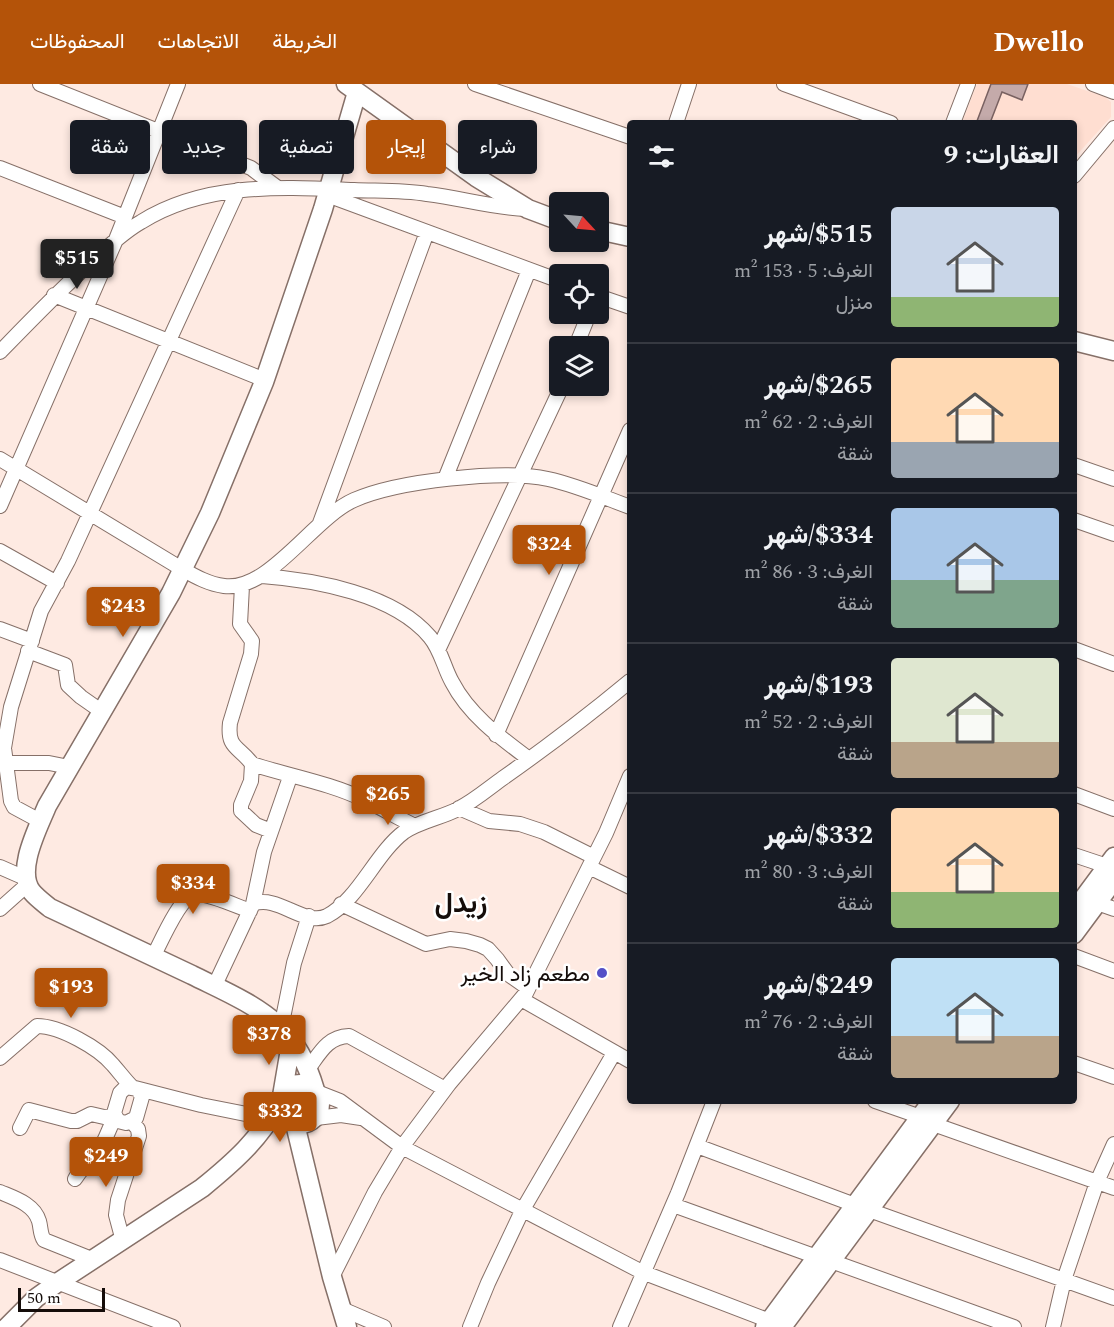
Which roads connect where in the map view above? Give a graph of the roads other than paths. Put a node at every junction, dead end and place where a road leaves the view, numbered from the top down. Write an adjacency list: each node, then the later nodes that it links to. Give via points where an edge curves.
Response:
1 (40, 84): 14 (street)
2 (178, 84): 14 (street)
3 (475, 84): 15 (street)
4 (689, 84): 10 (street)
5 (784, 84): 11 (street)
6 (968, 84): 12 (street)
7 (1093, 84): 9 (street)
8 (354, 86): 20 (street); 21 (street, via 476,177)
9 (1114, 92)
10 (677, 120)
11 (883, 120)
12 (954, 120)
13 (1114, 128): 17 (street)
14 (159, 132): 18 (street, via 251,168); 23 (street)
15 (627, 136)
16 (0, 168): 23 (street)
17 (1077, 172)
18 (278, 188): 19 (street); 20 (street)
19 (238, 190): 27 (street, via 180,202 140,222); 34 (street)
20 (328, 192): 21 (street, via 426,193); 24 (street); 38 (street)
21 (528, 209): 22 (street)
22 (549, 216)
23 (125, 217): 27 (street)
24 (427, 232): 28 (street); 52 (street)
25 (609, 232): 26 (street)
26 (627, 236)
27 (115, 242): 30 (street); 33 (street)
28 (529, 270): 29 (street); 45 (street)
29 (549, 277)
30 (54, 295): 33 (street); 37 (street)
31 (609, 300): 32 (street)
32 (627, 306)
33 (86, 308): 34 (street); 43 (street)
34 (169, 341): 38 (street); 50 (street)
35 (1077, 342): 36 (street)
36 (1114, 351)
37 (0, 352)
38 (265, 380): 55 (street, via 210,513)
39 (557, 396): 44 (street)
40 (627, 437): 47 (street)
41 (0, 459): 43 (street)
42 (1077, 466): 46 (street)
43 (17, 467): 48 (street); 50 (street)
44 (521, 477): 45 (street); 47 (street, via 546,478); 61 (street)
45 (446, 479): 52 (street, via 354,500)
46 (1114, 479)
47 (601, 496): 49 (street); 66 (street)
48 (0, 506)
49 (627, 506)
50 (90, 512): 55 (street); 57 (street)
51 (1077, 521): 53 (street)
52 (320, 524): 56 (street)
53 (1114, 534)
54 (0, 551): 57 (street)
55 (182, 569): 58 (street, via 208,583); 65 (street)
56 (262, 576): 58 (street); 61 (street, via 330,586 370,598 420,626)
57 (57, 583): 60 (street, via 41,611)
58 (242, 586): 68 (street, via 240,624 252,641 251,654 228,735 232,746)
59 (0, 629): 60 (street)
60 (30, 646): 65 (street, via 64,665 68,685); 70 (street, via 11,707)
61 (438, 650): 66 (street, via 452,683)
62 (1077, 651): 63 (street)
63 (1114, 664)
64 (627, 683): 67 (street)
65 (101, 711): 69 (street)
66 (496, 735): 67 (street)
67 (529, 759): 74 (street)
68 (252, 764): 71 (street); 78 (street, via 241,810 256,825)
69 (69, 767): 70 (street, via 49,763); 76 (street)
70 (4, 768): 76 (street, via 14,807)
71 (290, 777): 77 (street, via 364,799); 78 (street)
72 (627, 784): 80 (street)
73 (1077, 795): 75 (street)
74 (459, 808): 77 (street); 80 (street, via 489,821 520,824 544,832)
75 (1114, 809)
76 (40, 821): 83 (street, via 32,843)
77 (415, 826): 85 (street, via 380,857)
78 (271, 831): 87 (street)
79 (1077, 856): 82 (street)
80 (591, 862): 84 (street); 96 (street)
81 (0, 867): 83 (street)
82 (1112, 868): 86 (street); 88 (street)
83 (27, 881): 89 (street); 92 (street, via 31,891 50,908)
84 (627, 885)
85 (341, 904): 90 (street, via 323,917); 96 (street, via 426,944 450,939 480,945 493,954)
86 (1106, 906): 91 (street)
87 (251, 908): 90 (street, via 268,901); 92 (street, via 191,896 179,907); 95 (street)
88 (1077, 908)
89 (0, 909)
90 (309, 916): 97 (street, via 294,963)
91 (1077, 931)
92 (153, 957): 95 (street)
93 (1077, 957): 94 (street)
94 (1114, 971)
95 (214, 987): 97 (street, via 253,1006)
96 (524, 994): 98 (street); 105 (street)
97 (285, 1033): 102 (street); 107 (street, via 289,1055)
98 (614, 1053): 100 (street); 129 (street)
99 (0, 1058): 104 (street, via 37,1026 46,1026 100,1054)
100 (627, 1060)
101 (1077, 1064): 103 (street)
102 (308, 1069): 105 (street, via 330,1041 349,1036); 106 (street)
103 (1114, 1077)
104 (134, 1087): 112 (street, via 126,1087 120,1093); 116 (street, via 141,1100); 117 (street)
105 (445, 1089): 121 (street)
106 (316, 1091): 107 (street, via 297,1084 288,1088); 113 (street, via 321,1105); 114 (street, via 333,1097)
107 (281, 1099): 117 (street)
108 (710, 1104): 120 (street)
109 (883, 1104): 115 (street)
110 (932, 1104): 115 (street)
111 (946, 1104): 115 (street)
112 (115, 1116): 116 (street, via 123,1123); 118 (street, via 91,1114 71,1122 28,1110); 123 (street, via 97,1154 81,1167)
113 (315, 1118): 114 (street, via 341,1115); 117 (street, via 304,1124); 122 (street)
114 (366, 1119): 121 (street)
115 (927, 1120): 124 (street); 128 (street)
116 (132, 1122): 130 (street, via 139,1136 116,1215)
117 (279, 1123): 122 (street); 130 (street, via 202,1188)
118 (20, 1128)
119 (1114, 1144): 124 (street)
120 (697, 1146): 127 (street); 128 (street)
121 (402, 1147): 129 (street); 135 (street)
122 (301, 1154): 135 (street)
123 (75, 1179)
124 (1097, 1182): 125 (street); 136 (street)
125 (1114, 1188)
126 (0, 1192): 133 (street, via 34,1212 44,1240)
127 (673, 1205): 131 (street); 134 (street)
128 (862, 1207): 131 (street); 136 (street)
129 (522, 1210): 134 (street); 145 (street)
130 (123, 1241): 133 (street)
131 (824, 1259): 140 (street); 147 (street)
132 (0, 1260): 137 (street)
133 (94, 1260): 137 (street)
134 (644, 1273): 140 (street); 146 (street)
135 (332, 1277): 139 (street)
136 (1064, 1280): 138 (street); 148 (street)
137 (57, 1283): 141 (street); 142 (street)
138 (1114, 1298)
139 (342, 1309): 143 (street); 144 (street)
140 (772, 1325)
141 (7, 1327)
142 (173, 1327)
143 (347, 1327)
144 (384, 1327)
145 (470, 1327)
146 (620, 1327)
147 (1014, 1327)
148 (1053, 1327)

